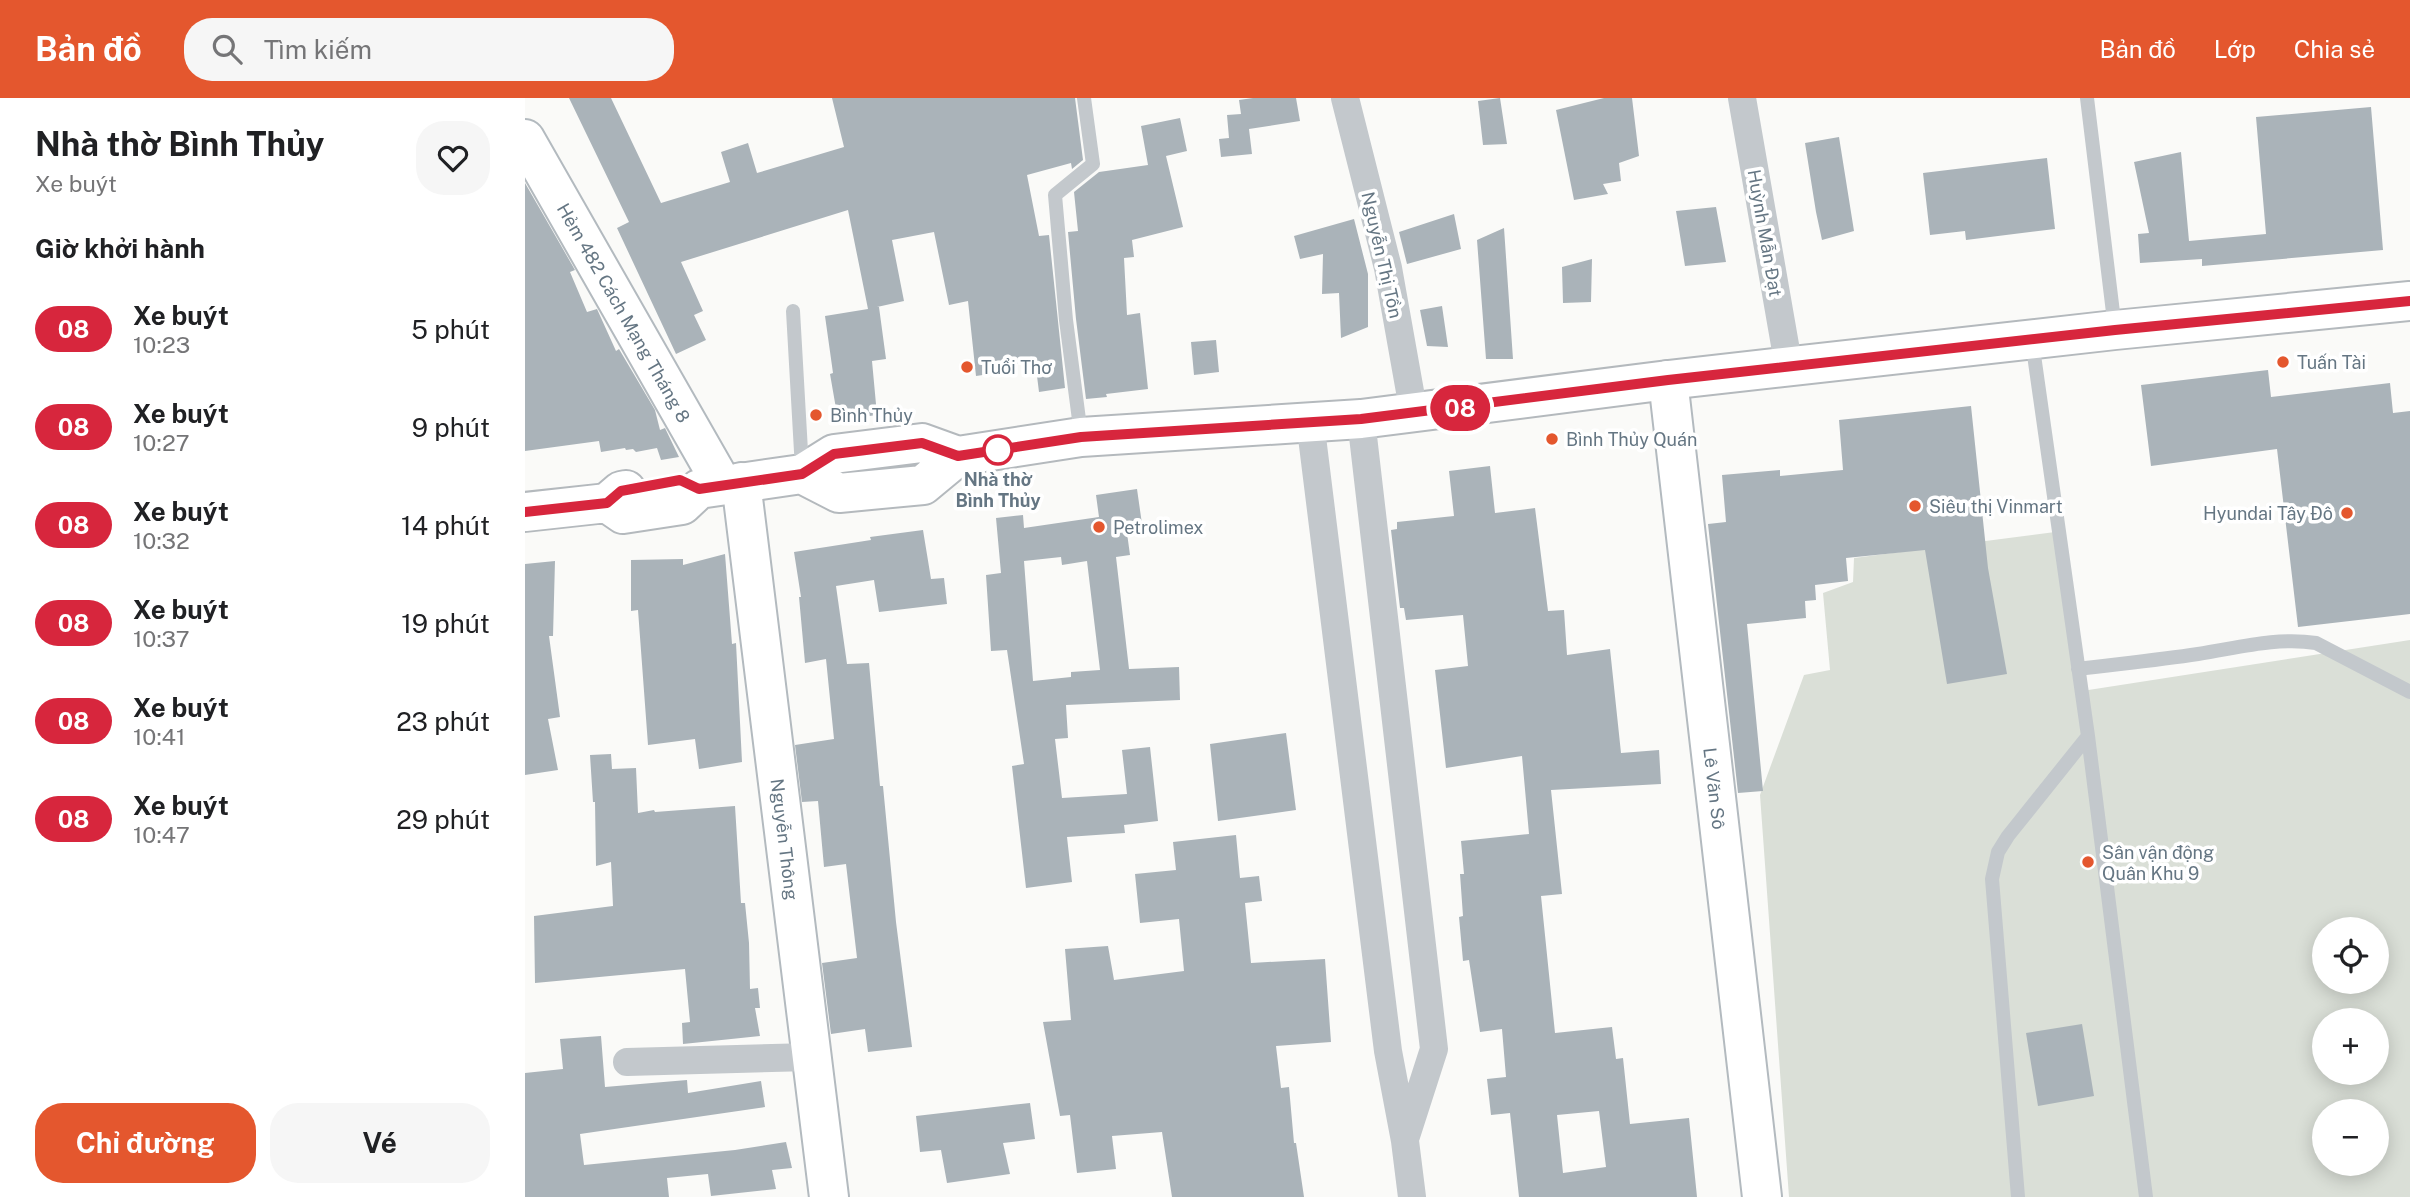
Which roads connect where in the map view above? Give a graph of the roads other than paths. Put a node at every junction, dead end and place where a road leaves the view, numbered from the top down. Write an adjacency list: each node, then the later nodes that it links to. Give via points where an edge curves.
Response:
1 (1084, 98): 15 (lane, via 1093,164 1055,195)
2 (1345, 98): 12 (street, Nguyễn Thị Tồn, via 1388,268)
3 (1742, 98): 10 (street, Huỳnh Mẫn Đạt)
4 (2087, 98): 8 (lane)
5 (525, 139): 17 (main road, Hẻm 482 Cách Mạng Tháng 8)
6 (2410, 301): 8 (main road)
7 (793, 311): 16 (lane)
8 (2115, 330): 9 (main road)
9 (2032, 340): 10 (main road); 19 (lane)
10 (1789, 368): 11 (main road)
11 (1668, 380): 12 (main road); 27 (main road, Lê Văn Sô)
12 (1414, 414): 13 (main road)
13 (1361, 419): 14 (main road); 24 (street, via 1434,1049)
14 (1310, 421): 15 (main road); 24 (street, via 1388,1051)
15 (1081, 437): 16 (main road, via 958,456 923,485 839,493)
16 (802, 474): 17 (main road)
17 (721, 485): 18 (main road, via 682,505 623,514 607,503); 22 (main road, Nguyễn Thông)
18 (525, 512)
19 (2078, 668): 20 (lane, via 2301,640 2316,643); 21 (lane)
20 (2410, 692)
21 (2088, 736): 28 (lane, via 2008,836 1998,852 1993,879); 29 (lane)
22 (811, 1057): 23 (street); 25 (main road, Nguyễn Thông)
23 (628, 1062)
24 (1405, 1141): 26 (street)
25 (829, 1197)
26 (1412, 1197)
27 (1762, 1197)
28 (2018, 1197)
29 (2146, 1197)

